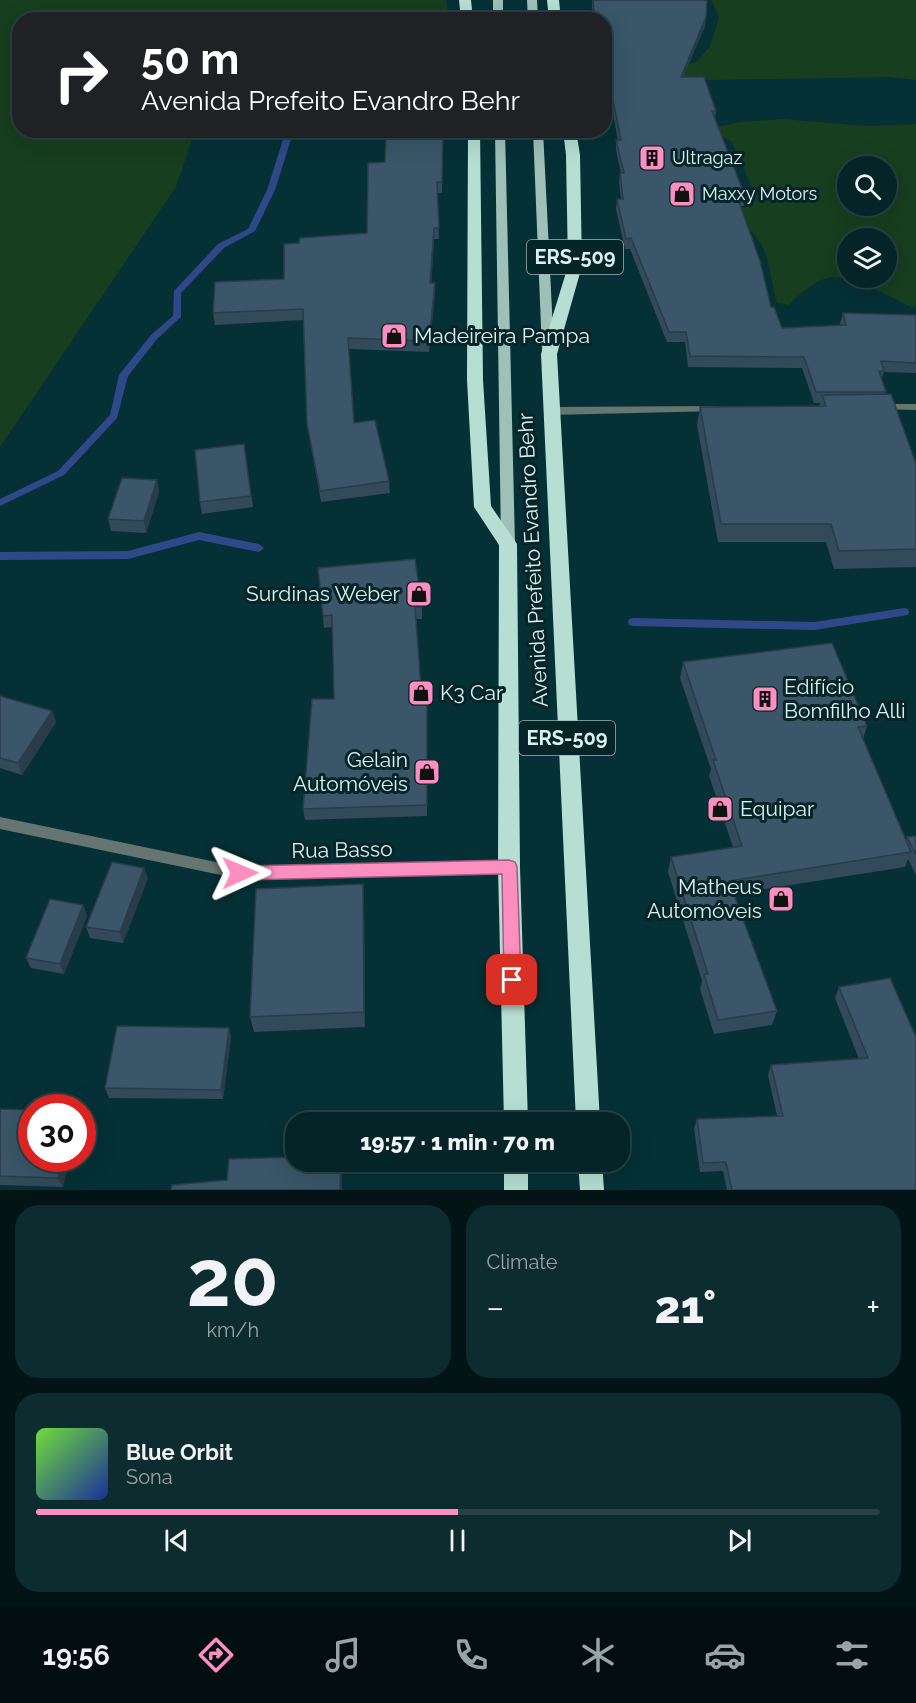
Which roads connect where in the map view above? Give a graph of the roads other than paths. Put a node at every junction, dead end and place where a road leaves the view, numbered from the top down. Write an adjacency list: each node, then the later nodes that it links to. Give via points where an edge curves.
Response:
1 (474, 138): 10 (highway, Avenida Prefeito Evandro Behr, via 474,369 483,507)
2 (500, 138): 10 (main road, Avenida Prefeito Evandro Behr / ERS-509)
3 (538, 138): 5 (main road, Avenida Prefeito Evandro Behr / ERS-509)
4 (571, 138): 5 (highway, Avenida Prefeito Evandro Behr / ERS-509, via 575,266)
5 (549, 354): 9 (highway, Avenida Prefeito Evandro Behr / ERS-509)
6 (869, 407): 7 (street)
7 (916, 407)
8 (727, 409): 9 (street)
9 (551, 411): 14 (highway, Avenida Prefeito Evandro Behr / ERS-509)
10 (508, 544): 12 (highway, Avenida Prefeito Evandro Behr / ERS-509)
11 (0, 823): 12 (street, Rua Basso, via 240,873)
12 (509, 867): 13 (highway, Avenida Prefeito Evandro Behr / ERS-509)
13 (516, 1112)
14 (587, 1112)
15 (516, 1172): 17 (highway)
16 (591, 1172): 18 (highway)
17 (516, 1190)
18 (592, 1190)

